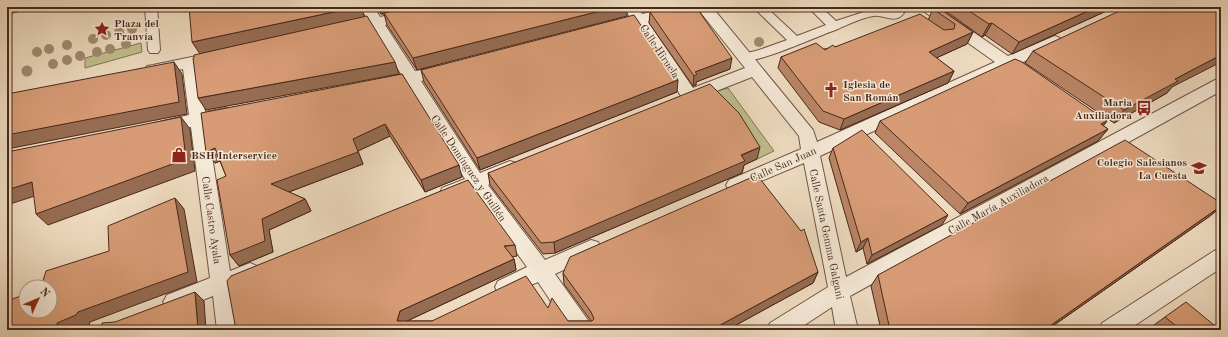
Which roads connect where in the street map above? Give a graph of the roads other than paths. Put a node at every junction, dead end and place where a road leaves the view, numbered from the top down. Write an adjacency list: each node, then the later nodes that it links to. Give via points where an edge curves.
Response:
1 (23, 7): 10 (street)
2 (151, 7): 19 (street)
3 (367, 7): 13 (street, Calle Domínguez y Guillén)
4 (442, 7): 13 (street)
5 (693, 7): 11 (street)
6 (704, 7): 23 (street, Calle Santa Gemma Galgani)
7 (759, 7): 18 (street)
8 (814, 7): 14 (street)
9 (927, 7): 22 (street)
10 (7, 11)
11 (634, 13): 15 (street); 23 (street, Calle Hiruela, via 682,98)
12 (898, 17): 14 (street, via 873,12)
13 (376, 22): 16 (street); 27 (street, Calle Domínguez y Guillén)
14 (834, 26): 18 (street)
15 (601, 29)
16 (330, 32)
17 (1073, 33): 22 (street, Calle San Juan)
18 (795, 40): 23 (street)
19 (154, 50)
20 (229, 54): 21 (street)
21 (190, 63): 25 (street); 31 (street, Calle Castro Ayala)
22 (1007, 63): 26 (street); 35 (street, Calle San Juan, via 865,136)
23 (749, 64): 35 (street, Calle Santa Gemma Galgani, via 807,134)
24 (456, 67): 27 (street)
25 (137, 73)
26 (1027, 74)
27 (410, 79): 29 (street); 37 (street, Calle Domínguez y Guillén)
28 (1221, 84): 33 (street, Calle María Auxiliadora)
29 (365, 88)
30 (243, 111): 31 (street)
31 (197, 120): 32 (street); 44 (street, Calle Castro Ayala)
32 (144, 130)
33 (1114, 134): 34 (street); 45 (street, Calle María Auxiliadora, via 953,220)
34 (1139, 151)
35 (810, 152): 38 (street, Calle San Juan); 45 (street, Calle Santa Gemma Galgani)
36 (527, 161): 37 (street)
37 (476, 182): 39 (street); 43 (street, Calle Domínguez y Guillén)
38 (722, 191)
39 (432, 199)
40 (606, 241): 43 (street)
41 (1221, 257): 52 (street)
42 (264, 266): 44 (street)
43 (540, 270): 46 (street); 49 (street, Calle Domínguez y Guillén)
44 (221, 284): 47 (street); 48 (street, Calle Castro Ayala)
45 (838, 292): 50 (street, Calle María Auxiliadora); 51 (street, Calle Santa Gemma Galgani)
46 (491, 293)
47 (156, 308)
48 (228, 330)
49 (582, 330)
50 (778, 330)
51 (847, 330)
52 (1110, 330)

